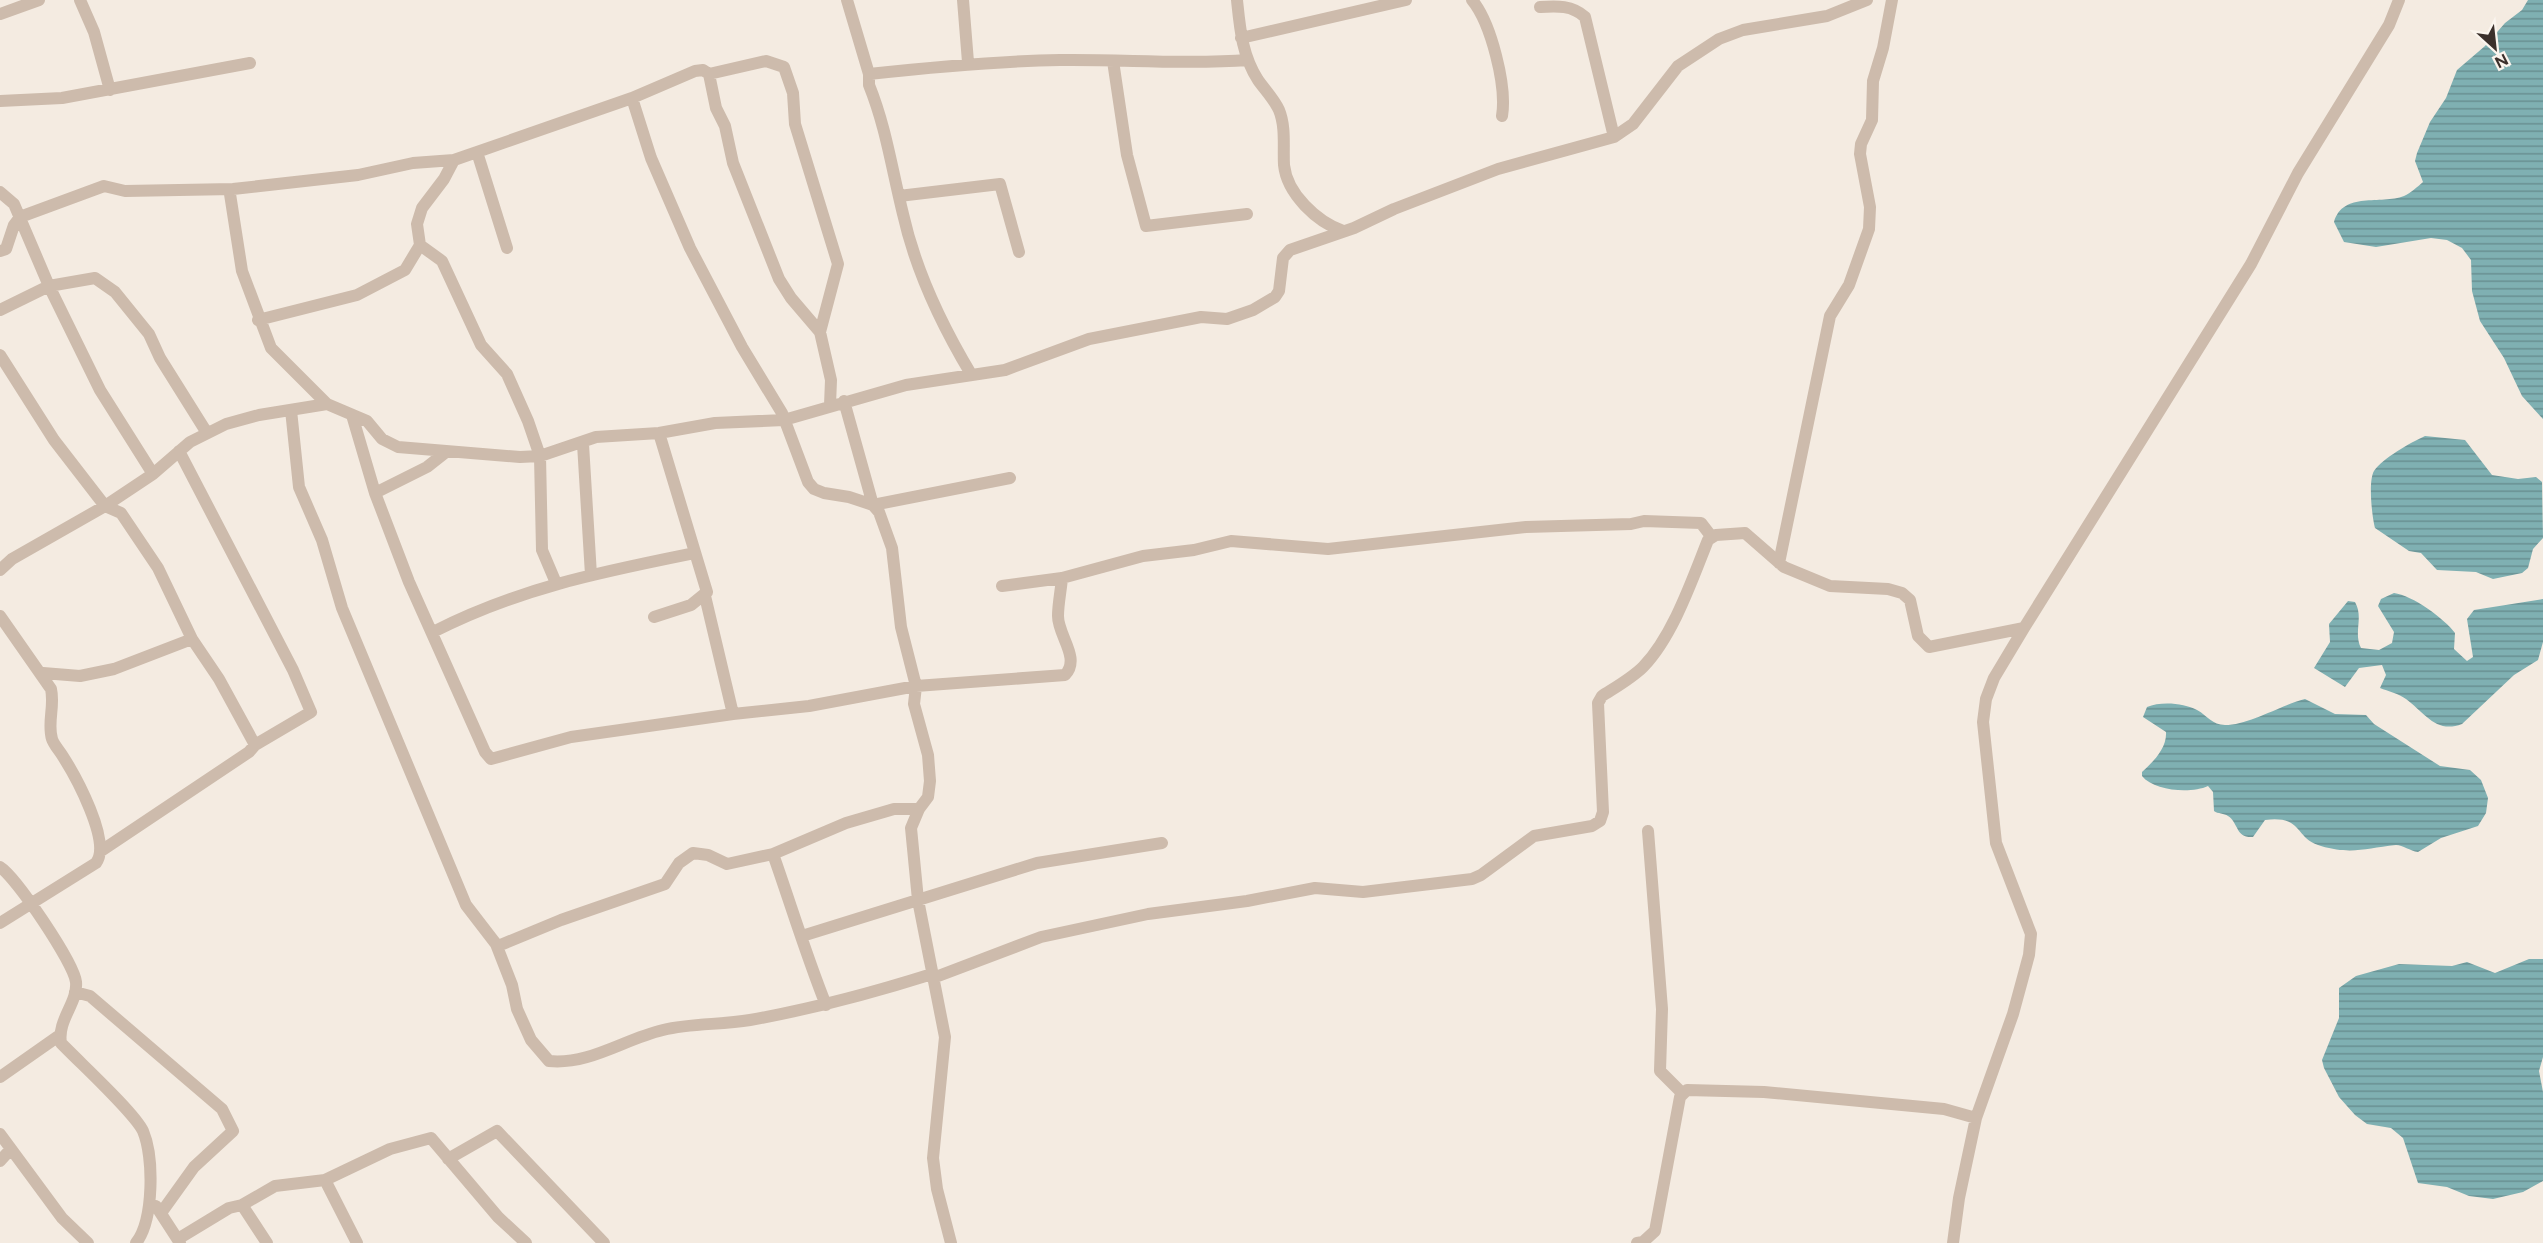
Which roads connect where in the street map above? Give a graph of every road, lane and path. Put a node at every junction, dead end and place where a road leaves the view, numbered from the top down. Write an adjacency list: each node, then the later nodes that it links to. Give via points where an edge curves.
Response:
1 (39, 0): 12 (street)
2 (80, 0): 20 (street, via 94,32)
3 (848, 0): 19 (street)
4 (963, 0): 16 (street)
5 (1237, 0): 13 (street)
6 (1406, 0): 13 (street)
7 (1472, 0): 23 (street, via 1482,12 1496,55)
8 (1866, 0): 24 (street, via 1827,16 1743,30 1719,39 1678,66 1633,124)
9 (1892, 0): 62 (street, via 1873,81 1872,120 1861,144 1870,207 1869,229 1849,285 1830,316)
10 (2399, 0): 71 (street, via 2384,34 2298,173 2252,264)
11 (1540, 7): 24 (street, via 1559,5 1585,17)
12 (0, 14)
13 (1241, 38): 14 (street)
14 (1248, 60): 15 (street, via 1202,64); 32 (street, via 1282,118 1284,166 1291,187 1314,213)
15 (1113, 61): 16 (street); 30 (street, via 1127,155 1146,226)
16 (968, 62): 19 (street)
17 (250, 63): 20 (street)
18 (709, 74): 21 (street, via 695,71); 40 (street, via 733,163 778,279); 40 (street, via 766,61 784,67 793,93 795,124 838,264)
19 (869, 74): 29 (street)
20 (110, 90): 22 (street, via 62,98)
21 (632, 98): 25 (street); 48 (street, via 651,158 690,248)
22 (0, 101)
23 (1502, 116)
24 (1614, 137): 32 (street, via 1498,169)
25 (477, 152): 26 (street); 34 (street)
26 (453, 160): 27 (street); 33 (street, via 422,208 417,224)
27 (233, 189): 31 (street, via 126,191 104,186); 39 (street, via 230,194 242,271)
28 (0, 192): 31 (street, via 14,204)
29 (899, 196): 36 (street, via 1000,184); 42 (street, via 926,287)
30 (1247, 214)
31 (20, 217): 35 (street, via 6,249); 37 (street)
32 (1343, 231): 42 (street, via 1287,251 1279,291 1253,310 1227,319 1201,317 1089,339 1005,370)
33 (420, 245): 39 (street, via 405,270 357,295); 54 (street, via 442,261 481,345 507,374)
34 (507, 248)
35 (0, 251)
36 (1019, 252)
37 (49, 286): 38 (street); 50 (street, via 95,278 115,292 149,334); 55 (street, via 100,390)
38 (0, 310)
39 (258, 320): 44 (street, via 271,348)
40 (820, 332): 45 (street, via 831,380)
41 (0, 355): 59 (street, via 54,440)
42 (971, 374): 43 (street)
43 (844, 401): 45 (street); 58 (street)
44 (327, 404): 46 (street); 47 (street)
45 (830, 405): 48 (street)
46 (291, 410): 50 (street, via 226,424); 88 (street, via 299,487 322,540 342,608 466,906)
47 (352, 415): 53 (street, via 367,421 382,439 398,447); 57 (street)
48 (784, 420): 49 (street, via 715,423); 58 (street, via 800,466 814,489)
49 (659, 433): 51 (street, via 596,437); 61 (street)
50 (207, 434): 52 (street)
51 (583, 444): 54 (street); 64 (street)
52 (179, 451): 55 (street); 77 (street, via 312,708 303,718)
53 (446, 452): 54 (street); 57 (street, via 427,467)
54 (540, 456): 66 (street, via 542,550)
55 (153, 474): 59 (street)
56 (1011, 478): 58 (street)
57 (375, 493): 72 (street)
58 (873, 505): 75 (street, via 892,548 901,627)
59 (105, 506): 63 (street, via 12,558); 73 (street, via 121,513 158,568)
60 (1711, 536): 62 (street, via 1745,533); 65 (street, via 1701,523 1644,521 1526,527 1328,549 1230,541 1143,556); 89 (street, via 1657,649 1642,668 1602,696 1598,704 1603,812 1600,821 1592,826 1534,836 1481,875 1455,883 1363,892 1315,888 1148,914 1041,937)
61 (695, 553): 64 (street); 68 (street, via 706,587)
62 (1779, 563): 71 (street, via 1830,586 1902,593 1910,600 1918,636 1929,647)
63 (0, 570)
64 (591, 574): 66 (street)
65 (1062, 578): 67 (street); 75 (street, via 1058,619 1071,656 1070,670 1065,675)
66 (556, 583): 72 (street, via 471,613)
67 (1002, 586)
68 (705, 596): 70 (street); 76 (street)
69 (0, 616): 74 (street)
70 (654, 617)
71 (2024, 628): 95 (street, via 1994,678 1983,722 1996,843 2031,934 2013,1014)
72 (432, 632): 76 (street, via 491,759 571,736)
73 (192, 639): 74 (street, via 102,671 80,676); 77 (street)
74 (43, 673): 81 (street, via 54,700 52,742 79,786 100,836)
75 (916, 687): 76 (street, via 809,706); 78 (street, via 914,704 928,755 930,781 928,797)
76 (734, 714)
77 (255, 745): 81 (street)
78 (919, 809): 82 (street, via 894,809 846,823); 84 (street, via 911,828)
79 (1648, 831): 94 (street, via 1662,1009 1660,1071)
80 (1162, 843): 84 (street, via 1037,863)
81 (101, 851): 85 (street, via 96,862)
82 (773, 854): 87 (street); 88 (street, via 727,864 693,853 679,863 665,884)
83 (0, 867): 85 (street)
84 (918, 900): 87 (street); 89 (street)
85 (30, 904): 86 (street); 90 (street, via 74,972)
86 (0, 923)
87 (802, 936): 91 (street, via 804,951)
88 (498, 946): 91 (street, via 517,1009 531,1040 549,1061 566,1063 599,1054 661,1030 747,1021)
89 (933, 976): 91 (street); 111 (street, via 945,1037 933,1158)
90 (75, 992): 92 (street); 103 (street, via 90,996 222,1109 233,1131 194,1167)
91 (826, 1005)
92 (60, 1035): 93 (street); 101 (street, via 61,1043 143,1131)
93 (0, 1077)
94 (1682, 1093): 95 (street, via 1692,1088 1764,1092 1944,1109); 112 (street, via 1655,1231)
95 (1976, 1118): 113 (street)
96 (0, 1134): 97 (street)
97 (10, 1150): 99 (street); 105 (street, via 62,1218)
98 (448, 1160): 100 (street, via 431,1138 390,1149); 109 (street); 110 (street, via 497,1131)
99 (0, 1161)
100 (325, 1180): 102 (street, via 274,1186); 108 (street)
101 (150, 1196): 103 (street); 106 (street, via 142,1236)
102 (242, 1205): 104 (street, via 229,1208); 107 (street)
103 (161, 1213): 104 (street)
104 (179, 1241)
105 (88, 1243)
106 (136, 1243)
107 (267, 1243)
108 (357, 1243)
109 (526, 1243)
110 (604, 1243)
111 (951, 1243)
112 (1637, 1243)
113 (1953, 1243)

